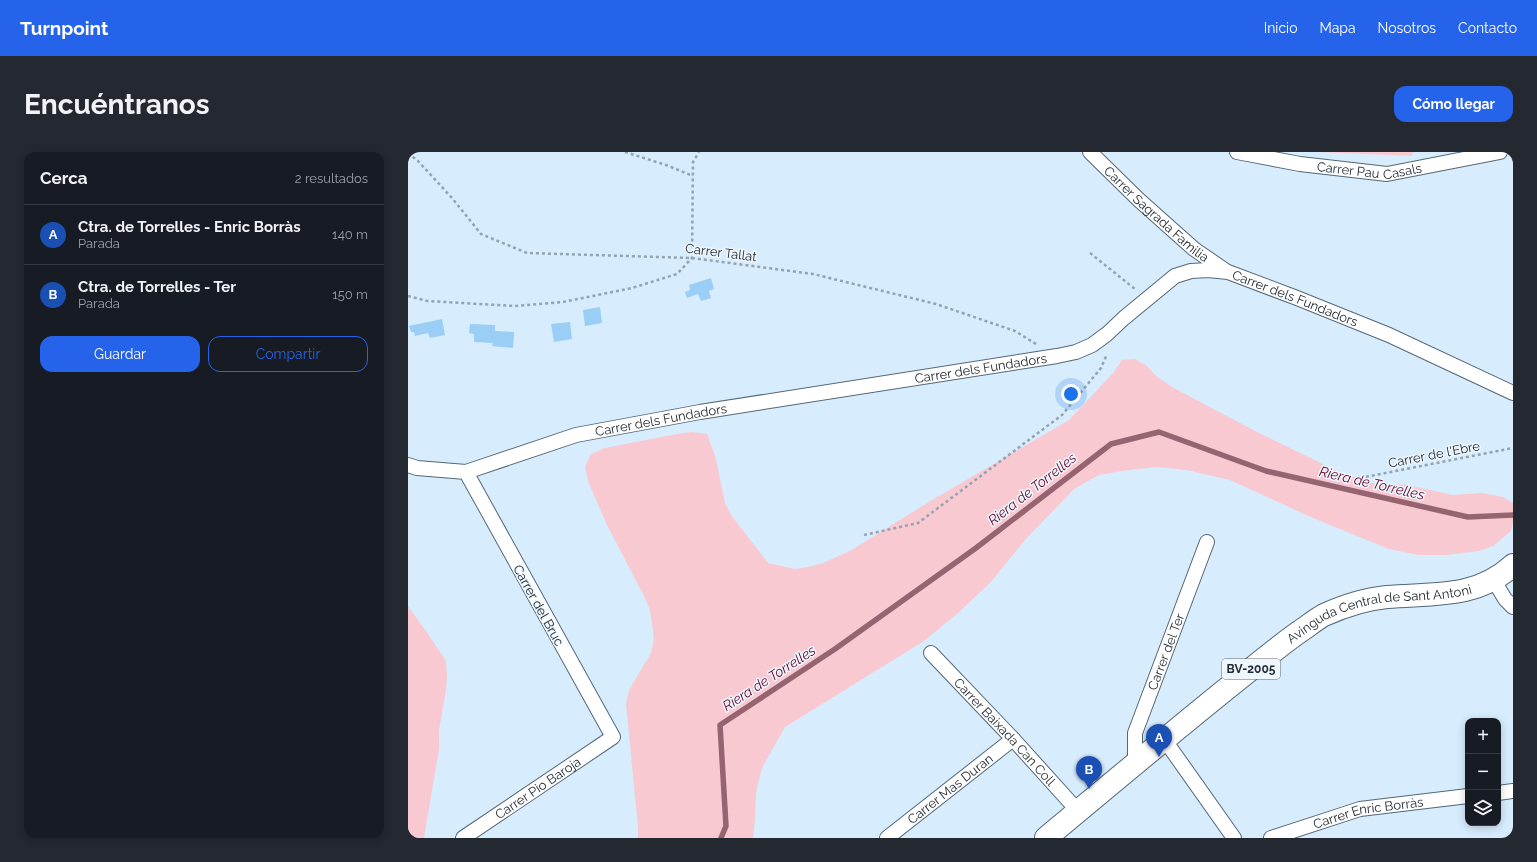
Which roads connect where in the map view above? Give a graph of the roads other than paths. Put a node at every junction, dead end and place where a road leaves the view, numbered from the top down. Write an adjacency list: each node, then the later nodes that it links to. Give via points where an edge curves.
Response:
1 (1090, 152): 6 (street, Carrer Sagrada Familia, via 1139,200 1194,248)
2 (1237, 152): 5 (street, Carrer Pau Casals)
3 (1302, 152): 5 (street)
4 (1500, 152): 5 (street, Carrer Pau Casals, via 1387,174)
5 (1313, 165)
6 (1228, 272): 7 (street, Carrer dels Fundadors, via 1389,335); 9 (street, Carrer dels Fundadors, via 1191,271 1175,276 1107,334 1076,352 700,412 576,435)
7 (1513, 393)
8 (408, 465): 9 (street, Carrer dels Fundadors)
9 (466, 472): 15 (street, Carrer del Bruc)
10 (1207, 542): 18 (street, Carrer del Ter, via 1135,733)
11 (1513, 565): 12 (main road, Avinguda Central de Sant Antoni / BV-2005)
12 (1493, 579): 13 (street, via 1504,599); 17 (main road, Avinguda Central de Sant Antoni / BV-2005, via 1468,590 1357,602 1322,616 1289,639)
13 (1513, 607)
14 (931, 653): 16 (street, Carrer Baixada Can Coll)
15 (613, 737): 23 (street, Carrer Pio Baroja)
16 (1013, 738): 22 (street, Carrer Baixada Can Coll); 24 (street, Carrer Mas Duran)
17 (1164, 739): 18 (main road, Avinguda Central de Sant Antoni / BV-2005); 26 (street)
18 (1135, 763): 22 (main road, Avinguda Central de Sant Antoni / BV-2005)
19 (1513, 791): 20 (street)
20 (1501, 793)
21 (1465, 796): 27 (street, Carrer Enric Borràs, via 1360,809)
22 (1078, 811): 25 (main road, Avinguda Central de Sant Antoni / BV-2005)
23 (463, 838)
24 (887, 838)
25 (1046, 838)
26 (1234, 838)
27 (1271, 838)

